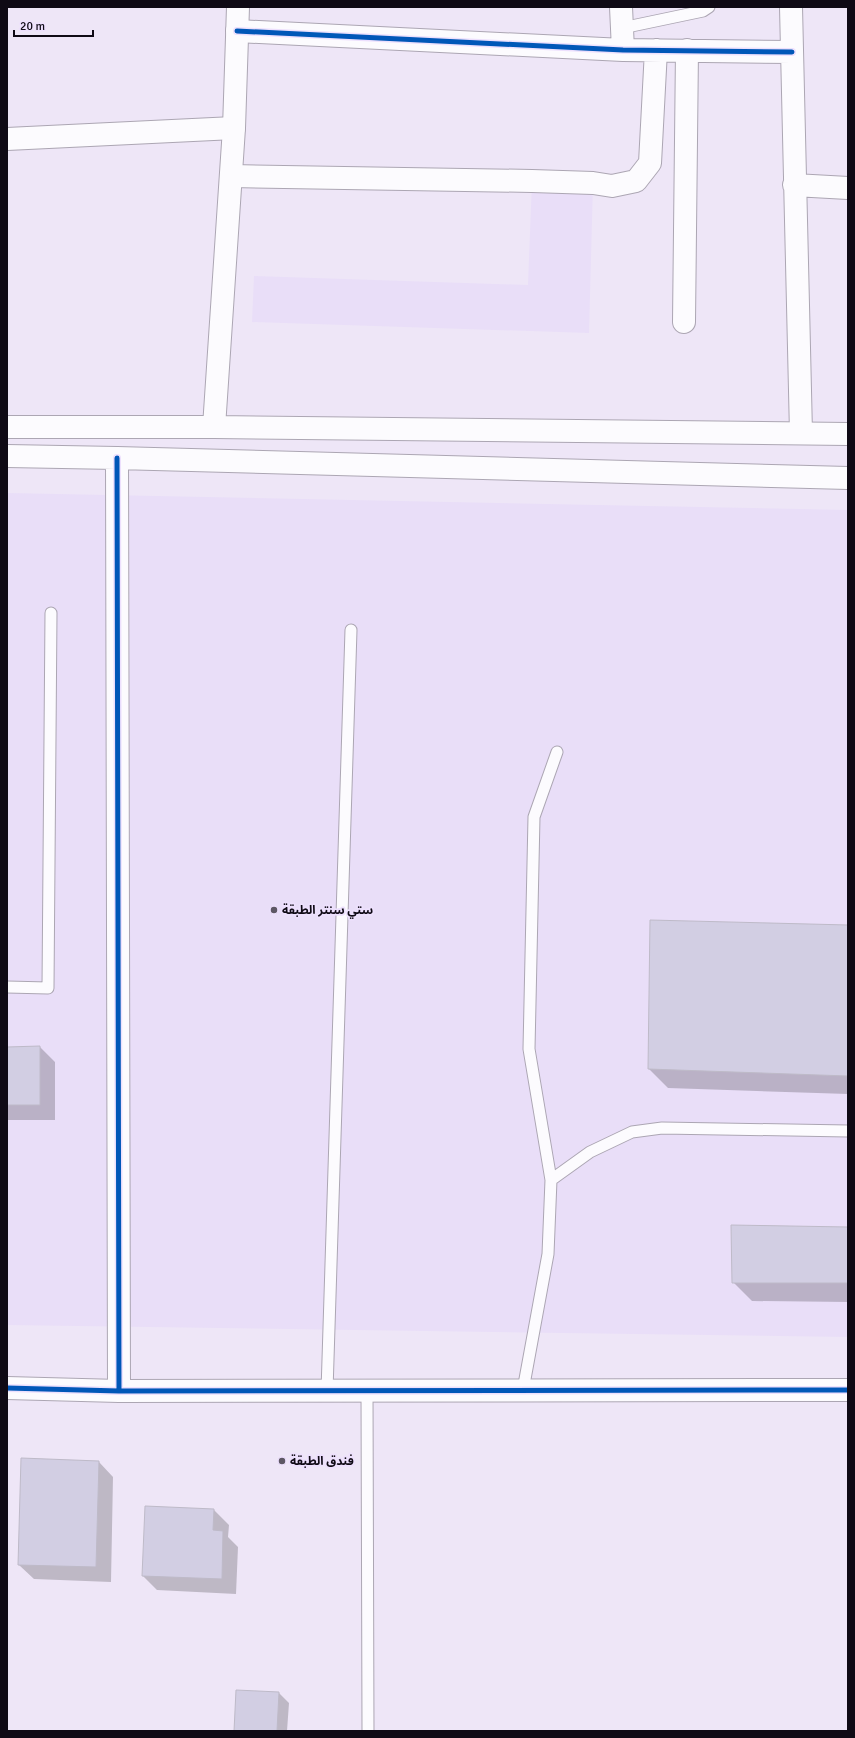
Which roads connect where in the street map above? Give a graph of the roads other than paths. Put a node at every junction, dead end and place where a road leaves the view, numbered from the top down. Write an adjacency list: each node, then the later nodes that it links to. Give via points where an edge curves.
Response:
1 (238, 7): 5 (street)
2 (621, 7): 6 (street)
3 (709, 7): 6 (lane)
4 (791, 7): 9 (street)
5 (237, 31): 6 (street); 10 (street)
6 (622, 39): 7 (street)
7 (656, 50): 8 (street); 12 (street, via 650,163 636,181 612,186 532,181)
8 (687, 50): 9 (street); 15 (street)
9 (792, 52): 13 (street)
10 (234, 128): 11 (street); 12 (street)
11 (7, 139)
12 (231, 176): 16 (street)
13 (794, 185): 14 (street); 18 (street)
14 (848, 188)
15 (684, 322)
16 (214, 427): 17 (street); 18 (street)
17 (7, 428)
18 (801, 433): 19 (street)
19 (848, 434)
20 (7, 456): 21 (street)
21 (117, 458): 22 (street); 32 (street)
22 (848, 478)
23 (51, 613): 26 (lane, via 48,988)
24 (351, 630): 33 (lane)
25 (557, 752): 28 (lane, via 534,817 529,1049)
26 (7, 987)
27 (848, 1131): 28 (lane, via 662,1128 632,1132 590,1152)
28 (551, 1180): 30 (lane, via 548,1254)
29 (7, 1388): 32 (street)
30 (522, 1390): 31 (street); 34 (street)
31 (848, 1390)
32 (119, 1391): 33 (street)
33 (327, 1391): 34 (street)
34 (367, 1391): 35 (lane)
35 (368, 1731)

